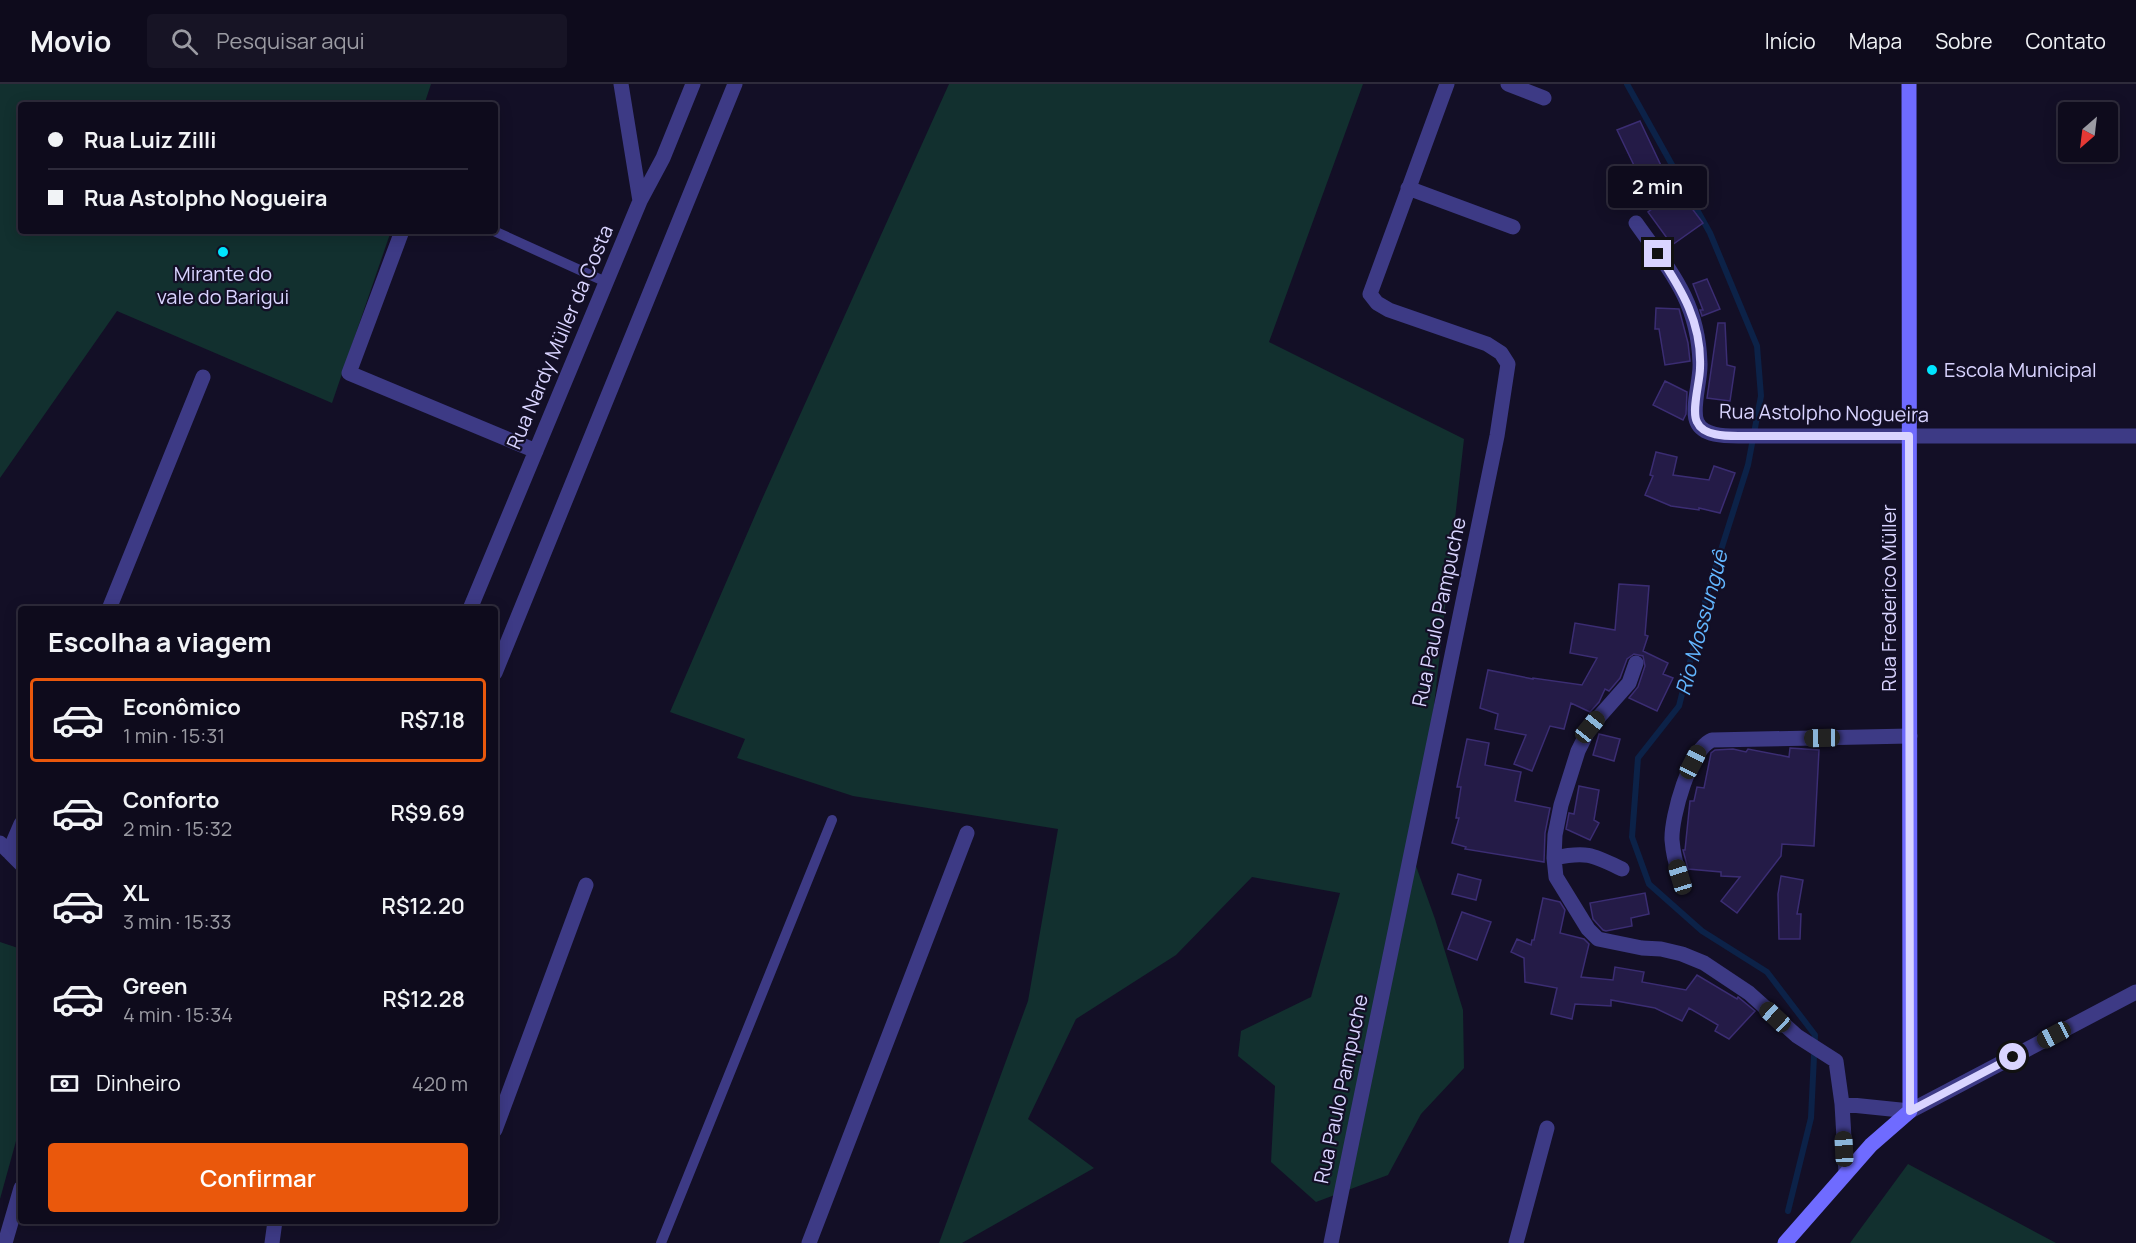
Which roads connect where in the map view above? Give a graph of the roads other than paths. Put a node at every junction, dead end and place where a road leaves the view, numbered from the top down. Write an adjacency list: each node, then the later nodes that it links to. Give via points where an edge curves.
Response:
1 (621, 84): 9 (street)
2 (693, 84): 9 (street, Rua Nardy Müller da Costa, via 663,158)
3 (735, 84): 22 (street)
4 (1447, 84): 8 (street, Rua Paulo Pampuche)
5 (1508, 84): 7 (street)
6 (1909, 84): 16 (street, Rua Frederico Müller)
7 (1544, 98)
8 (1408, 188): 11 (street); 45 (street, Rua Paulo Pampuche, via 1370,294 1389,310 1487,344 1501,353 1508,364 1497,436)
9 (640, 201): 14 (street, Rua Nardy Müller da Costa)
10 (1636, 223): 16 (street, Rua Astolpho Nogueira, via 1680,286 1695,322 1701,365 1695,412 1701,429 1723,436)
11 (1513, 227)
12 (498, 233): 14 (lane)
13 (401, 234): 18 (street, via 348,372)
14 (606, 282): 18 (street, Rua Nardy Müller da Costa)
15 (203, 377): 19 (street)
16 (1909, 436): 17 (street, Rua Astolpho Nogueira); 23 (street, Rua Frederico Müller)
17 (2136, 436)
18 (536, 451): 20 (street, Rua Nardy Müller da Costa)
19 (110, 606)
20 (471, 606)
21 (1636, 663): 28 (street, via 1629,683 1590,727 1578,751 1561,805)
22 (498, 666)
23 (1910, 736): 31 (street, via 1705,743 1693,762 1674,816 1672,839); 35 (street, Rua Frederico Müller)
24 (832, 820): 43 (lane)
25 (18, 828): 27 (street)
26 (967, 832): 44 (street)
27 (5, 848): 29 (street)
28 (1554, 858): 30 (street, via 1591,854); 34 (street, via 1556,877 1598,939 1682,954 1704,963 1749,993 1806,1042 1836,1060)
29 (18, 861)
30 (1622, 869)
31 (1680, 877)
32 (586, 885): 36 (street)
33 (2136, 992): 35 (street)
34 (1842, 1104): 35 (street); 38 (street)
35 (1910, 1111): 38 (street)
36 (498, 1122)
37 (1547, 1128): 46 (street)
38 (1846, 1172): 47 (street)
39 (18, 1198): 41 (street)
40 (275, 1224): 42 (street)
41 (5, 1243)
42 (272, 1243)
43 (661, 1243)
44 (809, 1243)
45 (1331, 1243)
46 (1516, 1243)
47 (1785, 1243)

